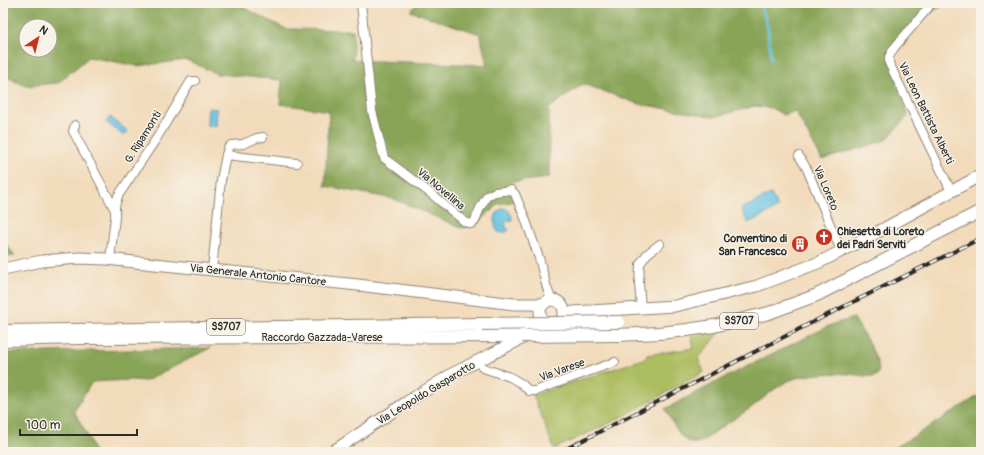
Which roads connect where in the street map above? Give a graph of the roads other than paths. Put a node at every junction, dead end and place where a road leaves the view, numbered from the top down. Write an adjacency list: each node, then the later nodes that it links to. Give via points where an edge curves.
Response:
1 (361, 3): 18 (street, Via Novellina, via 372,110 384,158 465,222 471,224 488,196 495,192 511,190 525,218 539,258)
2 (928, 8): 10 (street, Via Leon Battista Alberti, via 894,48 889,63)
3 (196, 81): 11 (street, G. Ripamonti, via 191,81 118,196)
4 (75, 125): 11 (street, via 73,131)
5 (263, 137): 6 (street, via 231,145)
6 (226, 155): 8 (street); 17 (street)
7 (800, 156): 14 (street, Via Loreto)
8 (297, 163)
9 (981, 175): 10 (main road)
10 (952, 191): 14 (main road)
11 (115, 210): 15 (street, G. Ripamonti)
12 (981, 211): 26 (highway, Raccordo Gazzada-Varese / SS707, bridge, via 817,295 769,313 735,322 659,333)
13 (660, 244): 20 (street, via 647,254 640,264)
14 (841, 251): 20 (main road, via 820,262 757,286 675,306)
15 (110, 260): 16 (main road, Via Generale Antonio Cantore, via 79,258 42,261); 17 (main road, Via Generale Antonio Cantore)
16 (3, 269)
17 (212, 270): 19 (main road, Via Generale Antonio Cantore)
18 (548, 302): 19 (main road, Via Generale Antonio Cantore); 21 (main road, via 559,302); 22 (main road, via 541,310)
19 (514, 304): 22 (main road, Via Generale Antonio Cantore)
20 (641, 308): 21 (main road)
21 (563, 312): 22 (main road, Via Leopoldo Gasparotto, via 558,322)
22 (545, 320): 26 (main road, Via Leopoldo Gasparotto)
23 (618, 322): 24 (highway, Raccordo Gazzada-Varese / SS707, bridge)
24 (480, 324): 25 (highway, Raccordo Gazzada-Varese / SS707); 26 (highway, Raccordo Gazzada-Varese / SS707, bridge)
25 (3, 330)
26 (522, 337): 27 (highway, Raccordo Gazzada-Varese / SS707); 28 (main road, Via Leopoldo Gasparotto)
27 (3, 340)
28 (478, 361): 29 (street, Via Varese, via 483,368 510,377 529,391); 30 (main road, Via Leopoldo Gasparotto, via 452,374)
29 (615, 362)
30 (332, 452)

